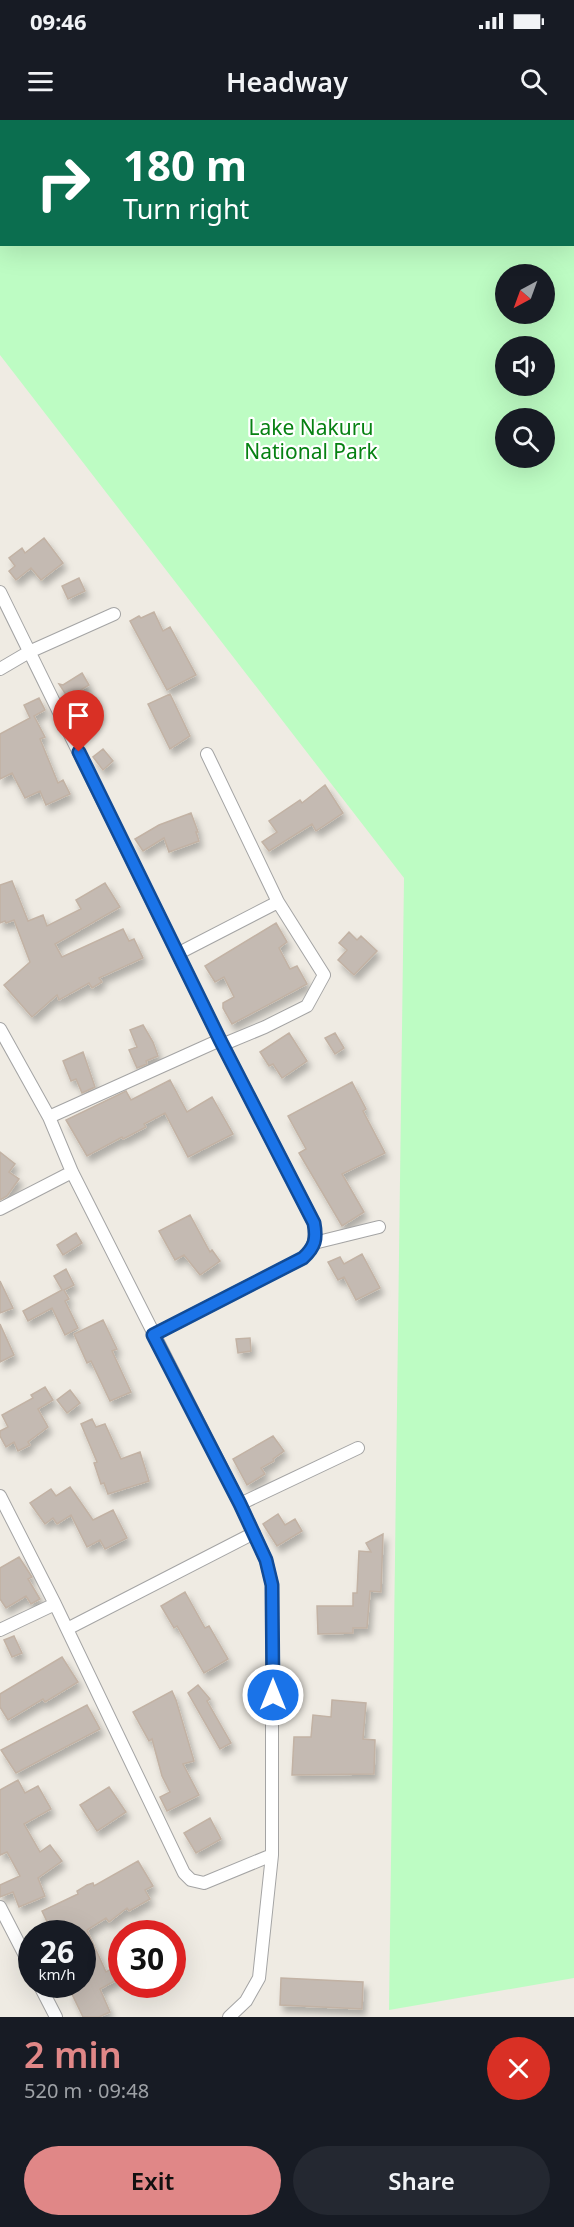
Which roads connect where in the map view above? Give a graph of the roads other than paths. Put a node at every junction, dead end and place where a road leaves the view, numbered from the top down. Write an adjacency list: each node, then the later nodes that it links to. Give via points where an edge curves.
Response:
1 (0, 592): 3 (street)
2 (114, 614): 3 (street)
3 (29, 652): 4 (street); 7 (street)
4 (0, 669)
5 (207, 754): 6 (street)
6 (278, 902): 7 (street); 9 (street, via 324,975 307,1006)
7 (179, 953): 9 (street)
8 (0, 1029): 10 (street)
9 (222, 1042): 10 (street); 14 (street, via 314,1223)
10 (49, 1117): 11 (street)
11 (72, 1172): 12 (street); 15 (street)
12 (0, 1209)
13 (379, 1227): 14 (street)
14 (314, 1244): 15 (street, via 303,1258)
15 (153, 1335): 18 (street)
16 (358, 1448): 18 (street)
17 (0, 1496): 20 (street)
18 (240, 1504): 19 (street)
19 (254, 1533): 21 (street); 23 (street, via 272,1585)
20 (55, 1604): 21 (street); 22 (street)
21 (67, 1629): 23 (street, via 184,1873 191,1880 204,1883)
22 (0, 1630)
23 (272, 1856): 28 (street, via 259,1978 246,2001)
24 (0, 1907): 25 (street)
25 (18, 1942)
26 (46, 1998): 27 (street)
27 (56, 2017)
28 (229, 2017)

